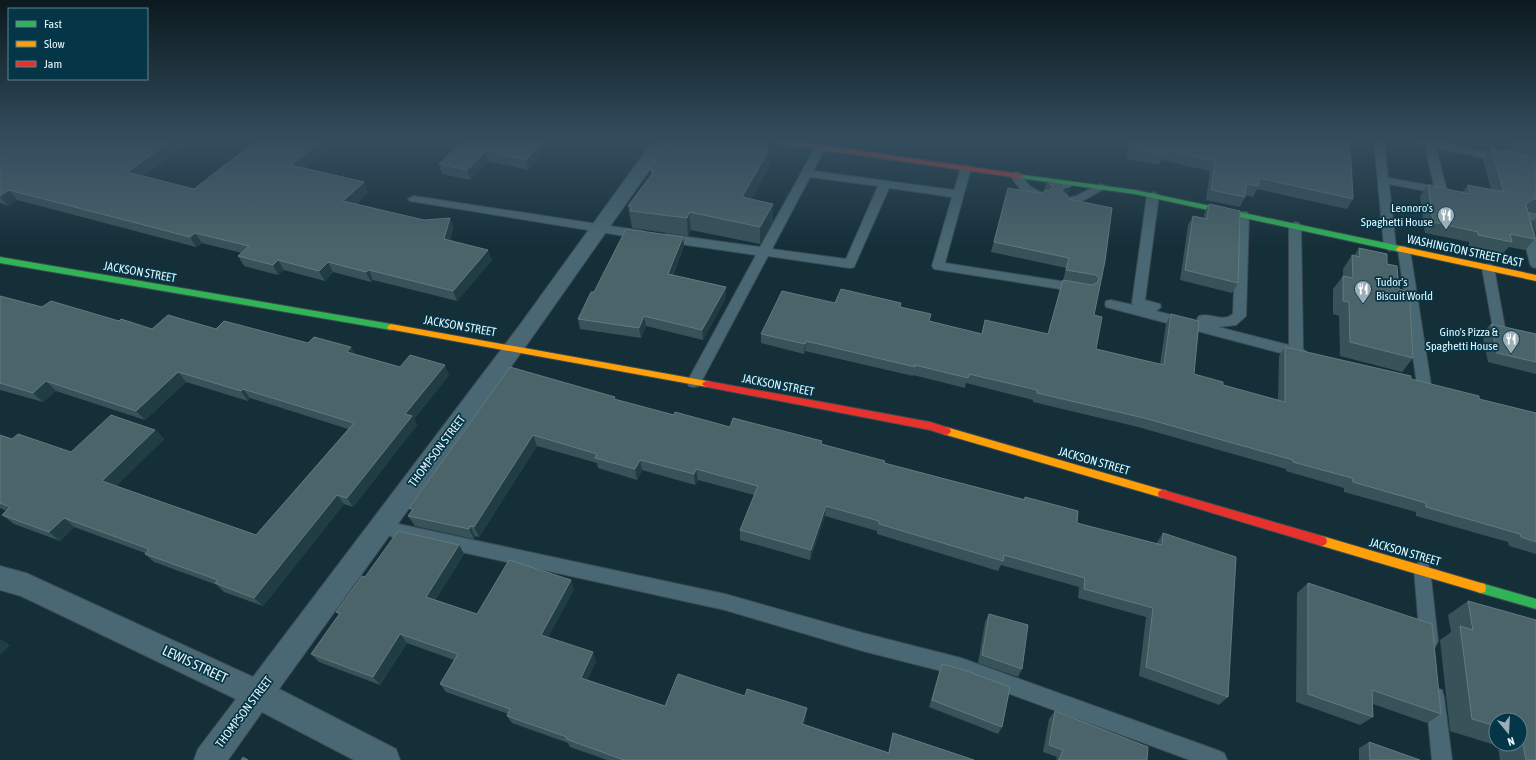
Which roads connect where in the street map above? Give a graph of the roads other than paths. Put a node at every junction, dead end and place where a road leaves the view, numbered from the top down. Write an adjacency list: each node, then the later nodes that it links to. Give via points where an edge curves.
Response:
1 (637, 176): 20 (street, THOMPSON STREET)
2 (804, 176): 24 (lane)
3 (831, 176): 10 (lane)
4 (963, 176): 12 (lane)
5 (1017, 176): 14 (lane, via 1022,186 1036,196)
6 (1026, 176): 11 (street, WASHINGTON STREET EAST)
7 (1383, 176): 9 (lane)
8 (1438, 176): 9 (lane, via 1441,191)
9 (1383, 180): 22 (lane)
10 (885, 184): 12 (lane); 24 (lane, via 850,264)
11 (1100, 187): 13 (street, WASHINGTON STREET EAST); 16 (lane, via 1086,196)
12 (958, 194): 29 (lane, via 938,266)
13 (1153, 195): 17 (street, WASHINGTON STREET EAST); 17 (lane, via 1138,303 1221,323 1236,320 1239,316)
14 (1042, 197)
15 (414, 199): 20 (lane)
16 (1066, 201)
17 (1243, 215): 19 (street, WASHINGTON STREET EAST)
18 (1536, 217): 21 (lane, via 1524,215)
19 (1295, 226): 22 (street, WASHINGTON STREET EAST); 33 (lane)
20 (600, 229): 24 (lane); 32 (street, THOMPSON STREET)
21 (1533, 242): 26 (lane)
22 (1390, 247): 23 (street, WASHINGTON STREET EAST)
23 (1404, 250): 27 (street, WASHINGTON STREET EAST); 37 (lane)
24 (764, 251): 36 (lane)
25 (0, 260): 32 (street, JACKSON STREET)
26 (1536, 264)
27 (1488, 268): 28 (street, WASHINGTON STREET EAST); 31 (lane, via 1499,331)
28 (1536, 278)
29 (1088, 289)
30 (1111, 304): 33 (lane)
31 (1536, 340)
32 (513, 348): 36 (street, JACKSON STREET); 39 (street, THOMPSON STREET)
33 (1296, 352): 34 (lane)
34 (1311, 356)
35 (1409, 381): 37 (lane)
36 (694, 382): 40 (street, JACKSON STREET, via 930,426)
37 (1424, 385): 38 (lane)
38 (1439, 388)
39 (380, 527): 45 (street, THOMPSON STREET); 48 (lane, via 725,602 863,642 962,667)
40 (1422, 569): 42 (street, JACKSON STREET); 43 (lane)
41 (0, 578): 45 (street, LEWIS STREET, via 26,585)
42 (1536, 604)
43 (1432, 660)
44 (1434, 683): 49 (lane)
45 (258, 694): 46 (street, THOMPSON STREET); 47 (street, LEWIS STREET)
46 (209, 760)
47 (385, 760)
48 (1217, 760)
49 (1442, 760)

